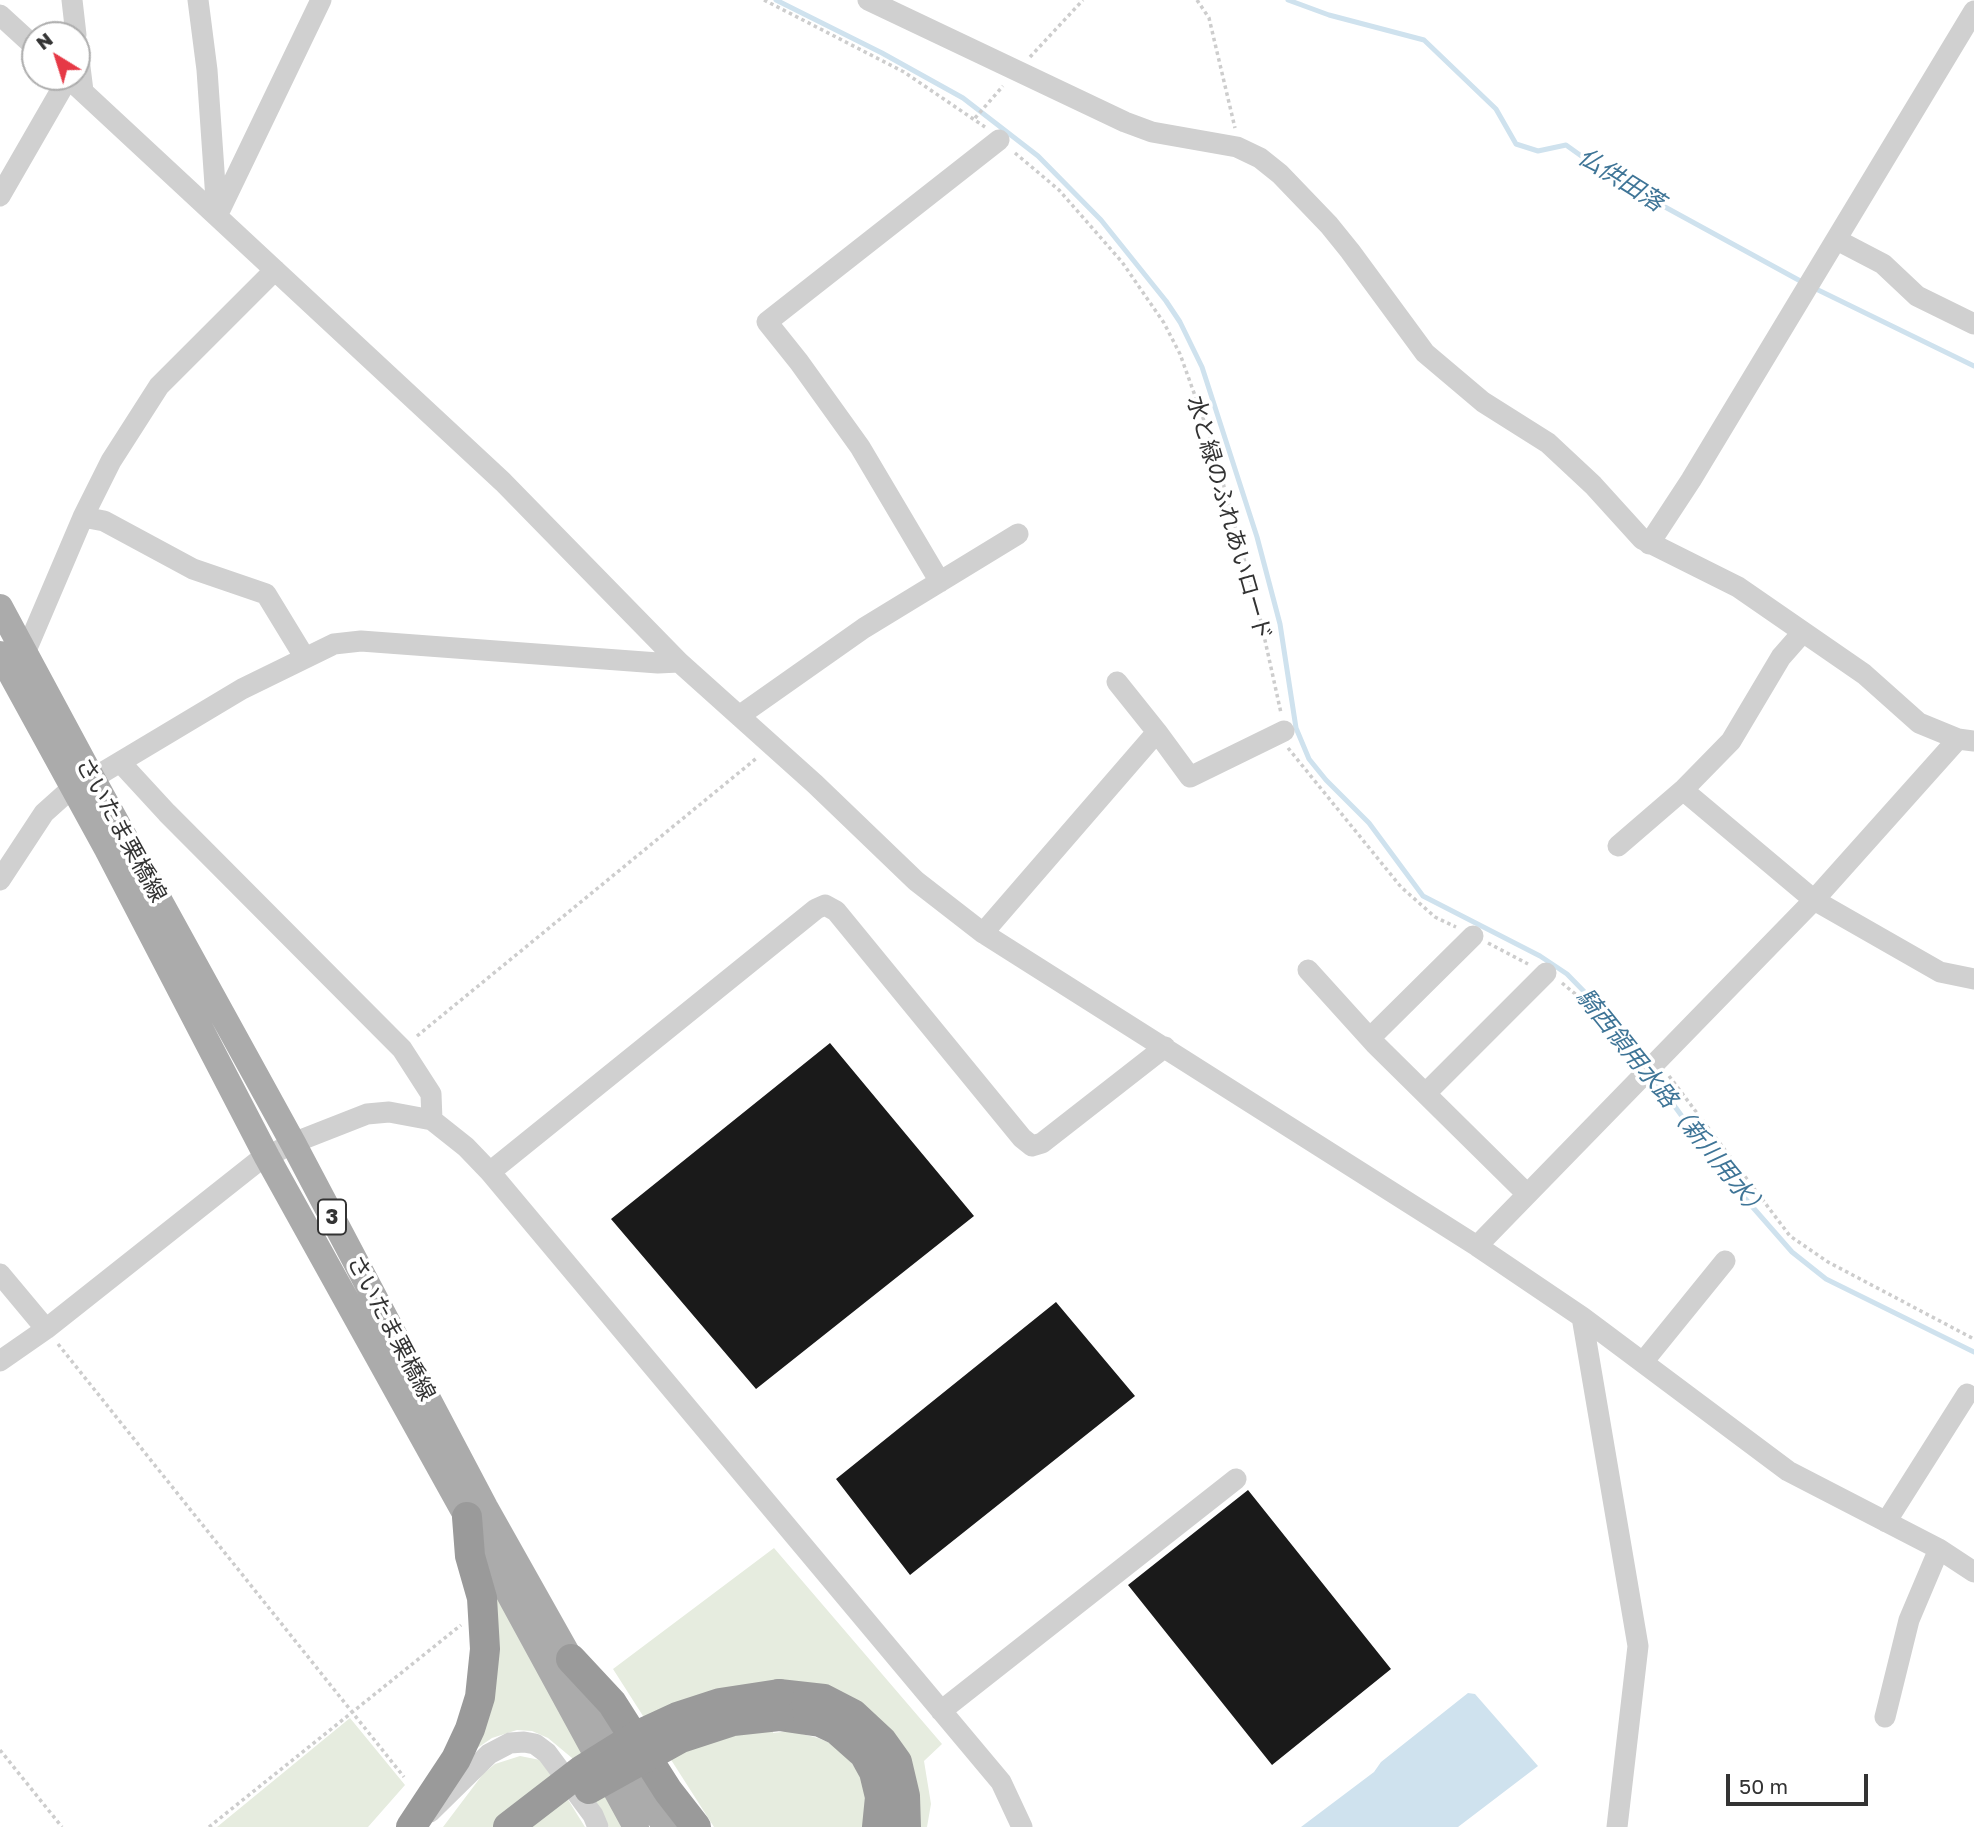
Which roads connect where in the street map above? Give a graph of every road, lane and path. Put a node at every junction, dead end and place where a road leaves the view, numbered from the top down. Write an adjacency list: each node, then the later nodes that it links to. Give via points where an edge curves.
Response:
1 (72, 0): 10 (street)
2 (198, 0): 19 (street)
3 (321, 0): 19 (street)
4 (764, 0): 15 (path, 水と緑のふれあいロード, via 904,72)
5 (869, 0): 12 (street)
6 (1083, 0): 12 (path)
7 (1197, 0): 17 (path, via 1209,18)
8 (1974, 11): 20 (street)
9 (0, 15): 11 (street)
10 (74, 21)
11 (21, 34)
12 (1018, 70): 15 (path); 17 (street, via 1137,127)
13 (67, 91): 18 (street)
14 (83, 91): 19 (street)
15 (976, 116): 16 (path, 水と緑のふれあいロード)
16 (999, 140): 26 (street, via 767,322 860,447); 34 (path, 水と緑のふれあいロード, via 1059,190 1122,262 1180,354 1212,443 1259,613)
17 (1237, 147): 25 (street, via 1272,167 1329,225 1424,353 1496,411 1548,443)
18 (0, 196)
19 (217, 216): 21 (street)
20 (1837, 240): 22 (street, via 1883,264 1917,296); 25 (street)
21 (275, 270): 23 (street, via 159,386 111,461); 31 (street, via 503,482)
22 (1974, 324)
23 (83, 517): 29 (street); 30 (street, via 104,521 193,569 266,594)
24 (1018, 534): 26 (street)
25 (1649, 544): 28 (street, via 1738,587)
26 (940, 582): 33 (street, via 864,628)
27 (0, 607): 29 (main road, さいたま栗橋線 / 3)
28 (1803, 632): 36 (street, via 1864,674 1919,723); 40 (street, via 1781,657 1731,741)
29 (13, 654): 39 (main road, さいたま栗橋線 / 3)
30 (305, 658): 31 (street, via 334,644 361,641); 38 (street, via 242,689)
31 (679, 662): 33 (street)
32 (1117, 682): 35 (street)
33 (740, 716): 37 (street)
34 (1284, 731): 35 (street, via 1190,778); 45 (path, 水と緑のふれあいロード, via 1288,749 1401,887 1434,917)
35 (1157, 733): 44 (street)
36 (1966, 740): 43 (street)
37 (773, 745): 44 (street, via 916,881); 51 (path)
38 (120, 762): 39 (street); 51 (street)
39 (82, 783): 42 (street, via 44,813); 56 (main road, さいたま栗橋線 / 3); 57 (main road, さいたま栗橋線 / 3)
40 (1683, 790): 41 (street); 43 (street)
41 (1618, 846)
42 (0, 880)
43 (1814, 900): 48 (street, via 1940,972); 52 (street)
44 (983, 933): 50 (street)
45 (1473, 936): 47 (path, 水と緑のふれあいロード); 49 (street)
46 (1308, 970): 49 (street)
47 (1546, 973): 53 (path, 水と緑のふれあいロード, via 1580,998); 54 (street)
48 (1974, 979)
49 (1370, 1038): 54 (street)
50 (1165, 1047): 58 (street, via 1042,1143 1031,1146 836,911 825,905); 60 (street)
51 (402, 1049): 55 (street, via 431,1094)
52 (1657, 1061): 53 (street); 65 (path, via 1790,1236 1828,1262)
53 (1642, 1077): 59 (street)
54 (1426, 1093): 59 (street)
55 (432, 1120): 56 (street, via 389,1112 367,1114); 58 (street)
56 (293, 1143): 57 (street); 75 (main road, さいたま栗橋線 / 3, via 485,1507)
57 (267, 1157): 64 (street); 70 (main road, さいたま栗橋線 / 3)
58 (490, 1172): 77 (street)
59 (1527, 1194): 60 (street)
60 (1477, 1246): 63 (street)
61 (1726, 1261): 67 (street)
62 (0, 1274): 64 (street)
63 (1582, 1317): 67 (street); 94 (street, via 1638,1646)
64 (46, 1329): 66 (street); 78 (path)
65 (1974, 1339)
66 (0, 1361)
67 (1643, 1363): 71 (street, via 1788,1471)
68 (1967, 1394): 71 (street)
69 (1236, 1479): 77 (street)
70 (467, 1517): 84 (highway, via 470,1556 482,1598 485,1649 480,1697 456,1759); 88 (main road, さいたま栗橋線 / 3)
71 (1886, 1522): 72 (street)
72 (1938, 1549): 73 (street); 79 (street, via 1909,1620)
73 (1972, 1567)
74 (467, 1620): 78 (path)
75 (571, 1659): 89 (main road, さいたま栗橋線 / 3); 90 (highway, via 612,1703)
76 (779, 1705): 85 (highway, bridge, via 720,1703 677,1717 582,1770); 86 (highway, bridge, via 681,1738 597,1783); 91 (highway, via 837,1730 864,1754 880,1797); 92 (highway, via 824,1699 853,1714 882,1741 897,1762)
77 (941, 1711): 93 (street, via 1001,1782)
78 (351, 1712): 81 (path); 83 (path)
79 (1885, 1717)
80 (0, 1751): 82 (path)
81 (404, 1777)
82 (62, 1827)
83 (209, 1827)
84 (412, 1827): 87 (street, via 489,1754 510,1743 524,1742 547,1753)
85 (508, 1827)
86 (540, 1827)
87 (598, 1827)
88 (636, 1827)
89 (665, 1827)
90 (696, 1827)
91 (877, 1827)
92 (906, 1827)
93 (1022, 1827)
94 (1617, 1827)

